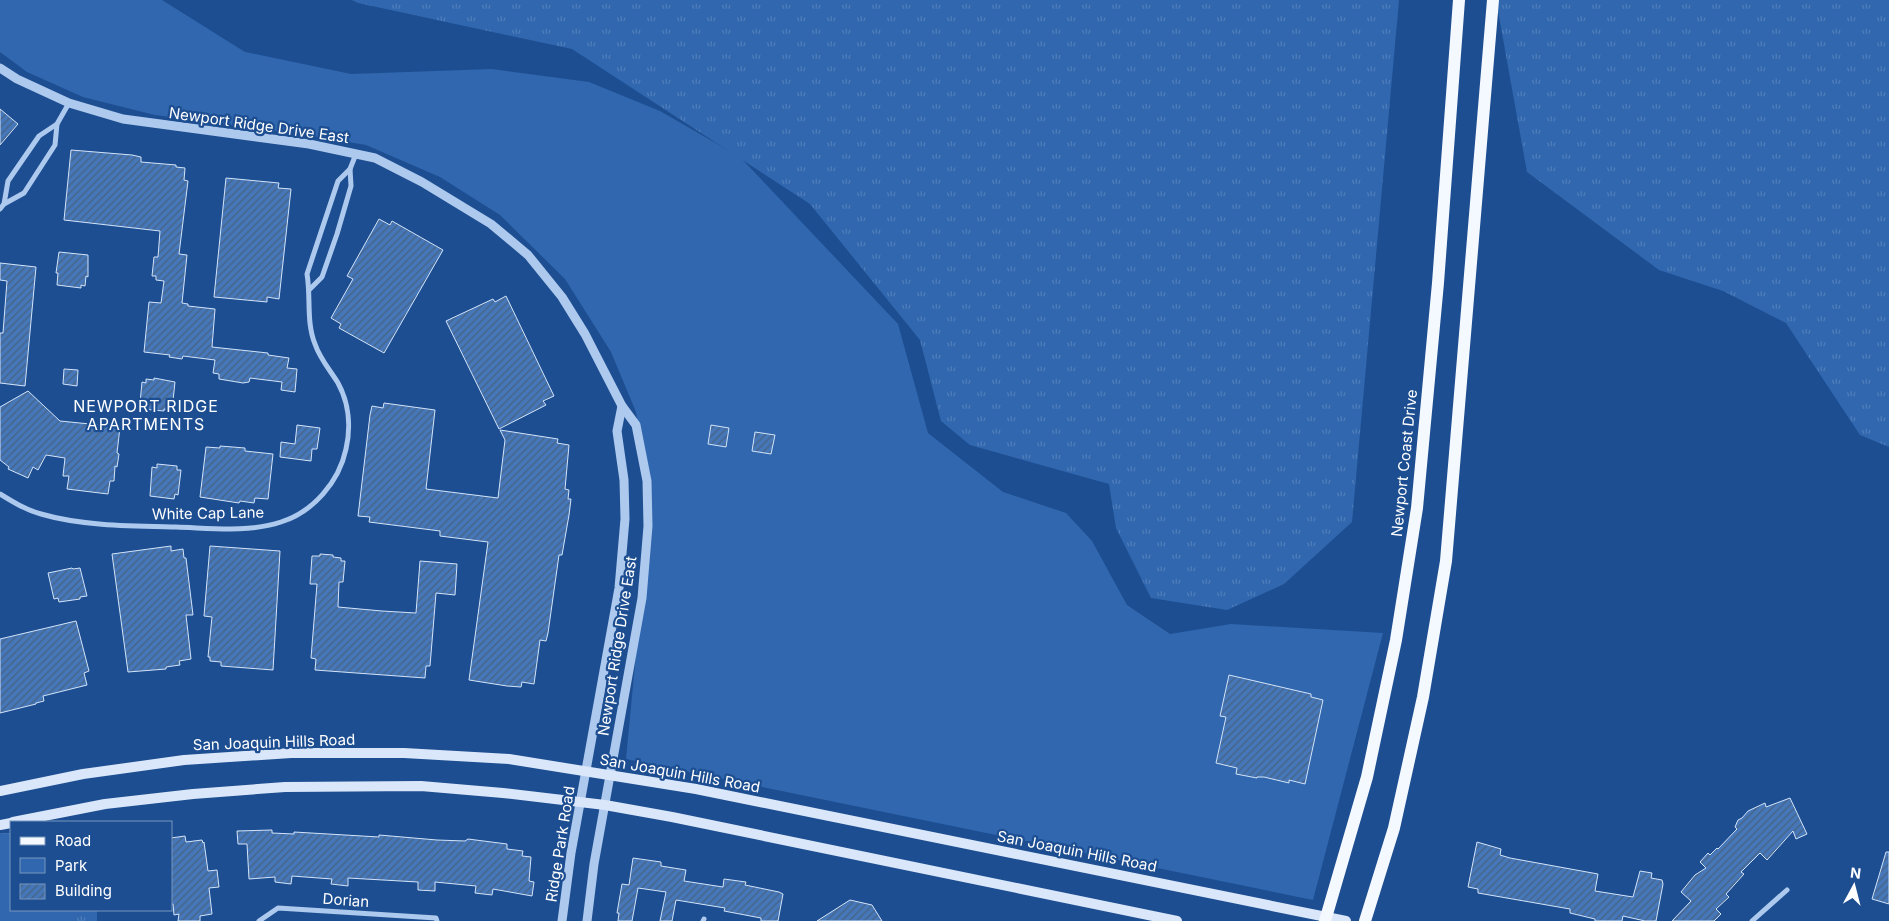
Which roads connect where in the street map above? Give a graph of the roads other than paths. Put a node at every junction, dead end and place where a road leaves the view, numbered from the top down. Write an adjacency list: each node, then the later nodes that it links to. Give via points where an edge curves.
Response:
1 (1459, 0): 19 (main road, Newport Coast Drive, via 1417,508 1396,640 1367,777)
2 (1492, 0): 26 (main road, via 1446,561 1423,697 1394,828)
3 (0, 68): 4 (street, Newport Ridge Drive East)
4 (69, 103): 5 (street); 6 (street, Newport Ridge Drive East, via 123,119 309,144)
5 (57, 124): 8 (street, via 39,136 8,181); 8 (street, via 55,145 24,193)
6 (356, 154): 7 (street, White Cap Lane); 10 (street, Newport Ridge Drive East, via 375,158 422,182 491,224 528,255 562,297)
7 (350, 169): 9 (street, White Cap Lane, via 351,186 337,234 322,277); 9 (street, White Cap Lane, via 338,181 307,274)
8 (2, 207)
9 (310, 289): 11 (street, White Cap Lane, via 310,324 315,344 338,384 348,413 348,439 334,479 325,492 301,513 261,527 103,523 39,513)
10 (622, 406): 12 (street, Newport Ridge Drive East, via 617,431 624,480 625,519 619,580); 13 (street, Newport Ridge Drive East, via 636,425 647,481 648,526 642,598)
11 (0, 494)
12 (586, 772): 13 (main road, San Joaquin Hills Road); 14 (main road, San Joaquin Hills Road, via 509,758 404,753 292,754 184,760 83,774); 15 (street, Ridge Park Road)
13 (610, 775): 16 (street); 19 (main road, San Joaquin Hills Road, via 696,789)
14 (0, 791)
15 (581, 802): 16 (main road); 17 (main road, via 421,786 285,787 105,804); 22 (street, Ridge Park Road)
16 (605, 805): 23 (street); 24 (main road)
17 (17, 821)
18 (1787, 890): 27 (street)
19 (1326, 919): 25 (main road, San Joaquin Hills Road)
20 (436, 920): 21 (street, Dorian, via 278,908)
21 (259, 921)
22 (562, 921)
23 (587, 921)
24 (1176, 921)
25 (1346, 921)
26 (1365, 921)
27 (1752, 921)

